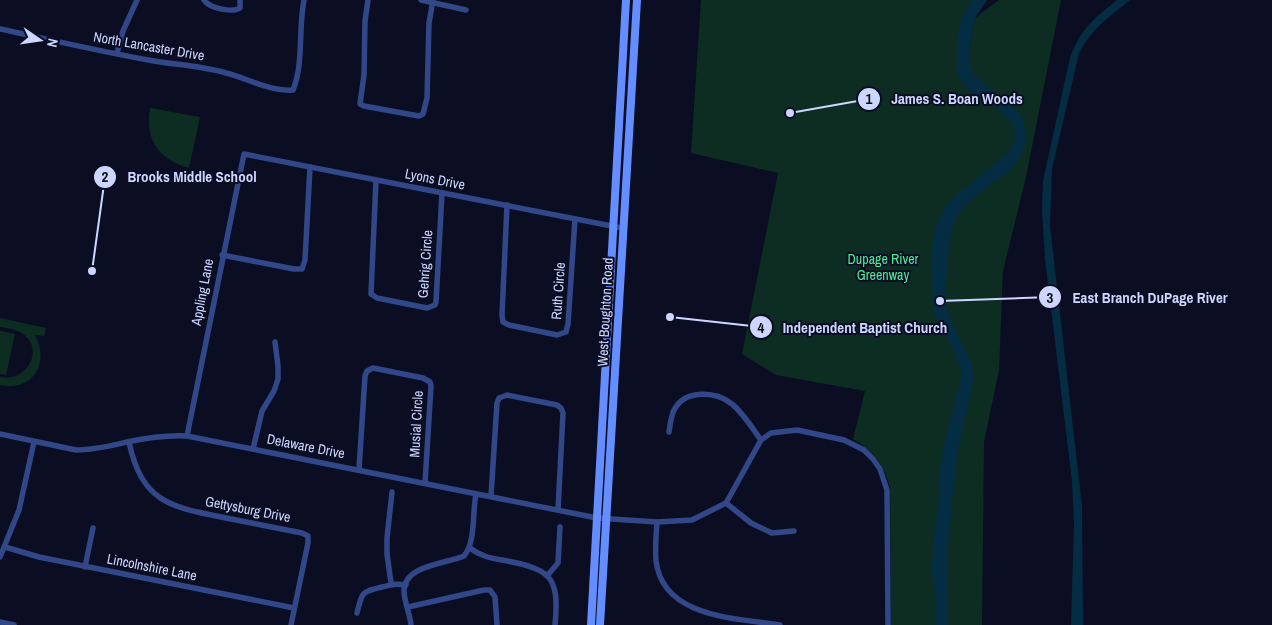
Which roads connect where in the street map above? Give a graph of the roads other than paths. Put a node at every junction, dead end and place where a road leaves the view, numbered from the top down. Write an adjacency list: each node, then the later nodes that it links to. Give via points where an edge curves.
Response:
1 (137, 0): 12 (street)
2 (204, 0): 3 (street, via 208,5 233,10 240,8)
3 (240, 0)
4 (304, 0): 12 (street, North Lancaster Drive, via 300,61 292,90 266,86 226,72)
5 (368, 0): 9 (street, via 360,104 414,116 423,114 427,98 428,23)
6 (421, 0): 9 (street)
7 (626, 0): 16 (main road, West Boughton Road)
8 (636, 0): 17 (main road, West Boughton Road)
9 (433, 1): 10 (street)
10 (466, 10)
11 (0, 29): 12 (street, North Lancaster Drive)
12 (117, 53)
13 (244, 154): 14 (street, Lyons Drive); 22 (street, Appling Lane)
14 (310, 167): 15 (street, Lyons Drive); 22 (street, via 302,268)
15 (376, 180): 18 (street, Lyons Drive); 18 (street, Gehrig Circle, via 371,294 427,308 436,302)
16 (616, 180): 17 (street); 21 (main road, West Boughton Road)
17 (626, 183): 21 (main road, West Boughton Road)
18 (442, 193): 19 (street, Lyons Drive)
19 (507, 205): 20 (street, Lyons Drive); 20 (street, Ruth Circle, via 503,322 558,335 566,332 568,324)
20 (575, 219): 21 (street, Lyons Drive)
21 (618, 227): 23 (main road, West Boughton Road)
22 (222, 255): 27 (street, Appling Lane)
23 (615, 289): 39 (main road, West Boughton Road); 40 (main road, West Boughton Road)
24 (276, 342): 31 (street, via 278,379 262,411)
25 (669, 432): 28 (street, via 679,403 709,393 732,404)
26 (0, 434): 29 (street, Delaware Drive)
27 (187, 436): 30 (street, Delaware Drive); 31 (street, Delaware Drive)
28 (761, 440): 37 (street); 64 (street, via 771,433 804,430 853,443 877,464 887,490)
29 (34, 442): 30 (street, Delaware Drive, via 76,450); 45 (street, via 19,510)
30 (129, 442): 53 (street, Gettysburg Drive, via 142,479 167,502 308,536)
31 (253, 449): 32 (street, Delaware Drive)
32 (359, 470): 33 (street, Delaware Drive); 33 (street, Musial Circle, via 365,376 373,368 430,382)
33 (425, 483): 35 (street, Delaware Drive)
34 (392, 492): 50 (street, via 387,538)
35 (476, 494): 36 (street, Delaware Drive); 46 (street)
36 (491, 496): 38 (street, Delaware Drive); 38 (street, via 499,398 507,395 557,405 563,413)
37 (726, 503): 41 (street, Delaware Drive, via 692,520); 44 (street, via 751,523 772,533)
38 (558, 510): 39 (street, Delaware Drive)
39 (596, 518): 40 (street, Delaware Drive); 61 (main road, West Boughton Road)
40 (606, 519): 41 (street, Delaware Drive); 62 (main road, West Boughton Road)
41 (657, 522): 63 (street, via 656,563 668,590 678,600 712,614)
42 (560, 527): 49 (street, via 558,562)
43 (93, 528): 48 (street)
44 (794, 531)
45 (5, 547): 47 (street); 48 (street, Lincolnshire Lane)
46 (470, 548): 49 (street, via 486,557 525,564); 51 (street, via 464,556 415,572)
47 (0, 558)
48 (85, 566): 53 (street, Lincolnshire Lane)
49 (547, 576): 60 (street, via 557,602)
50 (391, 584): 51 (street); 54 (street, via 364,593)
51 (406, 585): 52 (street, via 404,591)
52 (408, 607): 58 (street); 59 (street, via 490,590 495,597)
53 (294, 608): 57 (street, Gettysburg Drive)
54 (358, 613)
55 (0, 622): 56 (street)
56 (14, 625)
57 (291, 625)
58 (411, 625)
59 (497, 625)
60 (555, 625)
61 (591, 625)
62 (600, 625)
63 (780, 625)
64 (888, 625)

